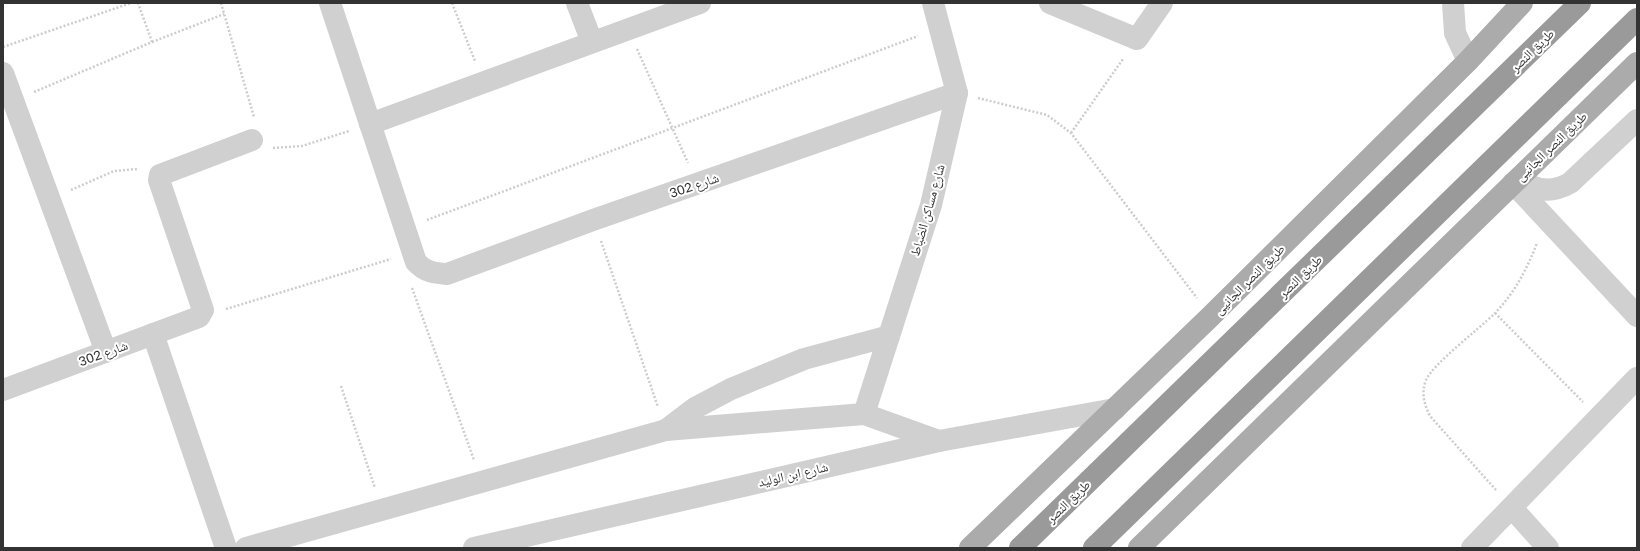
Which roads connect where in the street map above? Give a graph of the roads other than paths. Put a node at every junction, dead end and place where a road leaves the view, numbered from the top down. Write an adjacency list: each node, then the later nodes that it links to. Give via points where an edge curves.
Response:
1 (330, 3): 17 (street)
2 (577, 3): 11 (street)
3 (700, 3): 11 (street)
4 (933, 3): 15 (street, شارع مساكن الضباط)
5 (1050, 3): 6 (street, via 1137,39)
6 (1162, 3)
7 (1453, 3): 12 (street, via 1455,33)
8 (1522, 3): 12 (main road, طريق النصر الجانيى)
9 (1580, 3): 35 (highway, طريق النصر)
10 (1637, 19): 36 (highway)
11 (592, 42): 17 (street)
12 (1468, 61): 26 (main road, طريق النصر الجانيى)
13 (1637, 63): 19 (main road, طريق النصر الجانيى)
14 (3, 73): 23 (street)
15 (957, 93): 17 (street, شارع 302, via 593,220 447,274 422,269 416,262); 22 (street, شارع مساكن الضباط, via 931,205)
16 (1637, 120): 19 (street, via 1570,183 1562,187 1545,190)
17 (370, 124)
18 (252, 140): 21 (street, شارع 302, via 164,173 159,180 203,310 200,316)
19 (1516, 180): 20 (street, via 1543,216); 37 (main road, طريق النصر الجانيى)
20 (1637, 316)
21 (153, 334): 23 (street, شارع 302); 31 (street)
22 (889, 336): 27 (street, شارع مساكن الضباط); 28 (street, via 804,359 738,386 695,408)
23 (106, 352): 25 (street, شارع 302)
24 (1637, 378): 30 (street)
25 (3, 390)
26 (1115, 409): 29 (street, شارع ابن الوليد); 34 (main road, طريق النصر الجانيى)
27 (864, 414): 28 (street); 29 (street)
28 (666, 430): 32 (street)
29 (939, 441): 33 (street, شارع ابن الوليد)
30 (1512, 508): 38 (street); 39 (street)
31 (226, 548)
32 (246, 548)
33 (474, 548)
34 (970, 548)
35 (1020, 548)
36 (1094, 548)
37 (1139, 548)
38 (1472, 548)
39 (1548, 548)

